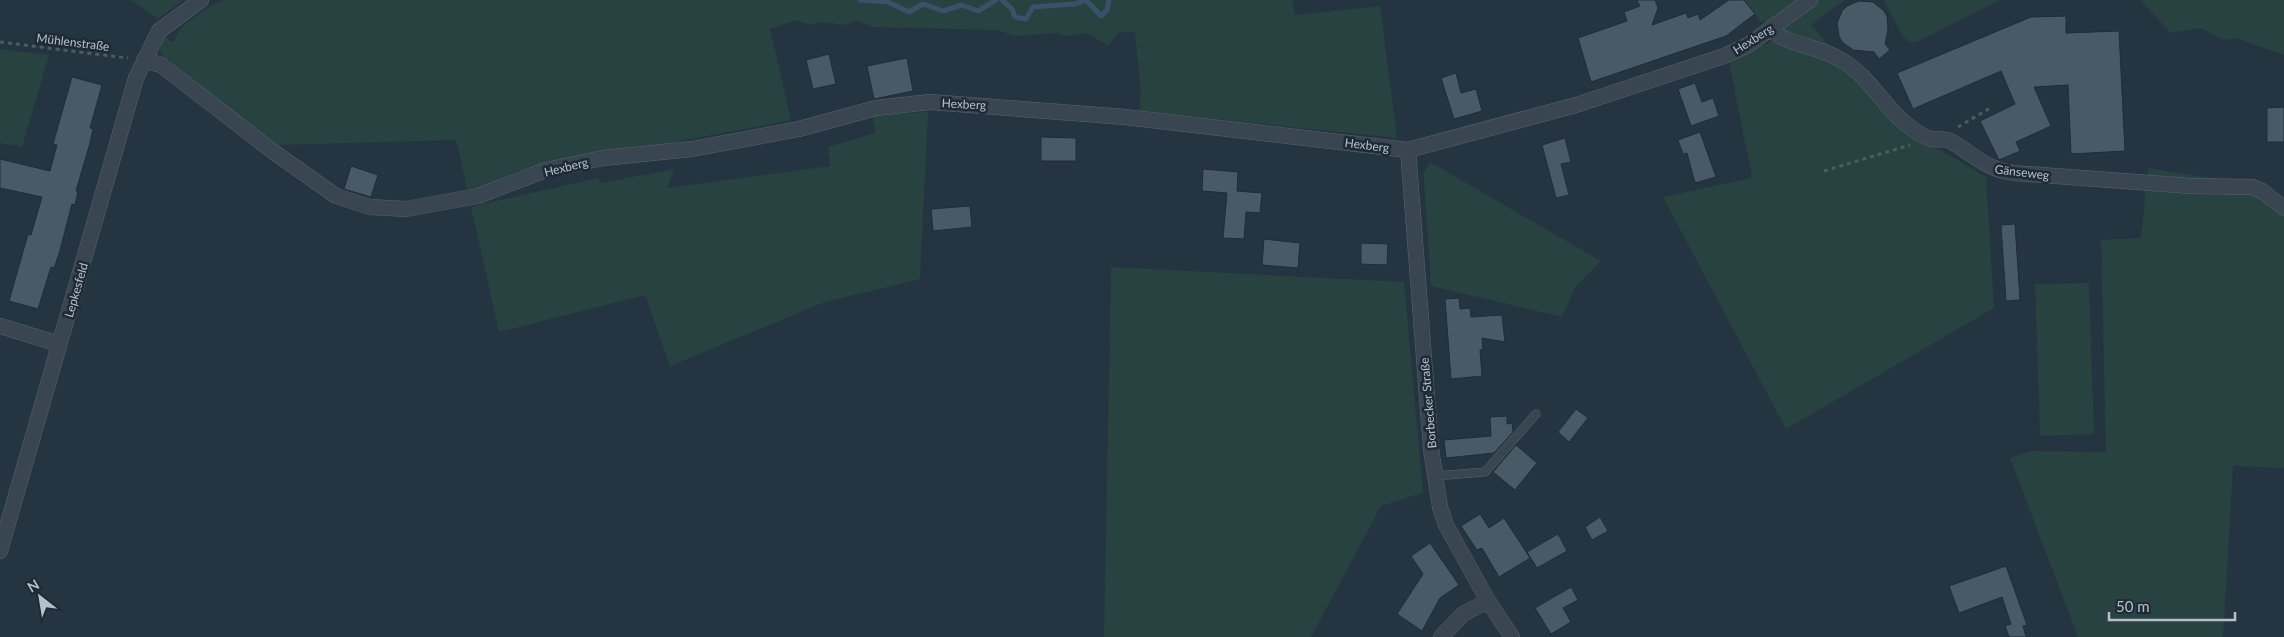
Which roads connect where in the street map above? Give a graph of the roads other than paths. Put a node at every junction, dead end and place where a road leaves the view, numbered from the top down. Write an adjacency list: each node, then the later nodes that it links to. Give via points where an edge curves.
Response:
1 (202, 0): 4 (street, Lepkesfeld, via 159,31)
2 (1810, 0): 3 (street, Hexberg)
3 (1770, 30): 5 (street, Hexberg, via 1724,56 1576,106); 6 (street, Gänseweg, via 1781,38 1842,60 1911,127 1932,139 1949,140 1990,168 2014,173 2246,187 2262,191)
4 (144, 60): 5 (street, Hexberg, via 161,65 336,196 370,207 406,209 441,204 478,196 546,170 603,158 692,149 799,130 876,108 930,102 1125,117); 8 (street, Lepkesfeld)
5 (1408, 150): 10 (street, Borbecker Straße)
6 (2284, 208)
7 (0, 326): 8 (street)
8 (58, 344): 11 (street, Lepkesfeld)
9 (1536, 414): 10 (lane, via 1485,472)
10 (1435, 476): 12 (street, Borbecker Straße, via 1446,525)
11 (0, 552)
12 (1488, 601): 13 (street, via 1463,614); 14 (street, Borbecker Straße)
13 (1441, 637)
14 (1512, 637)

